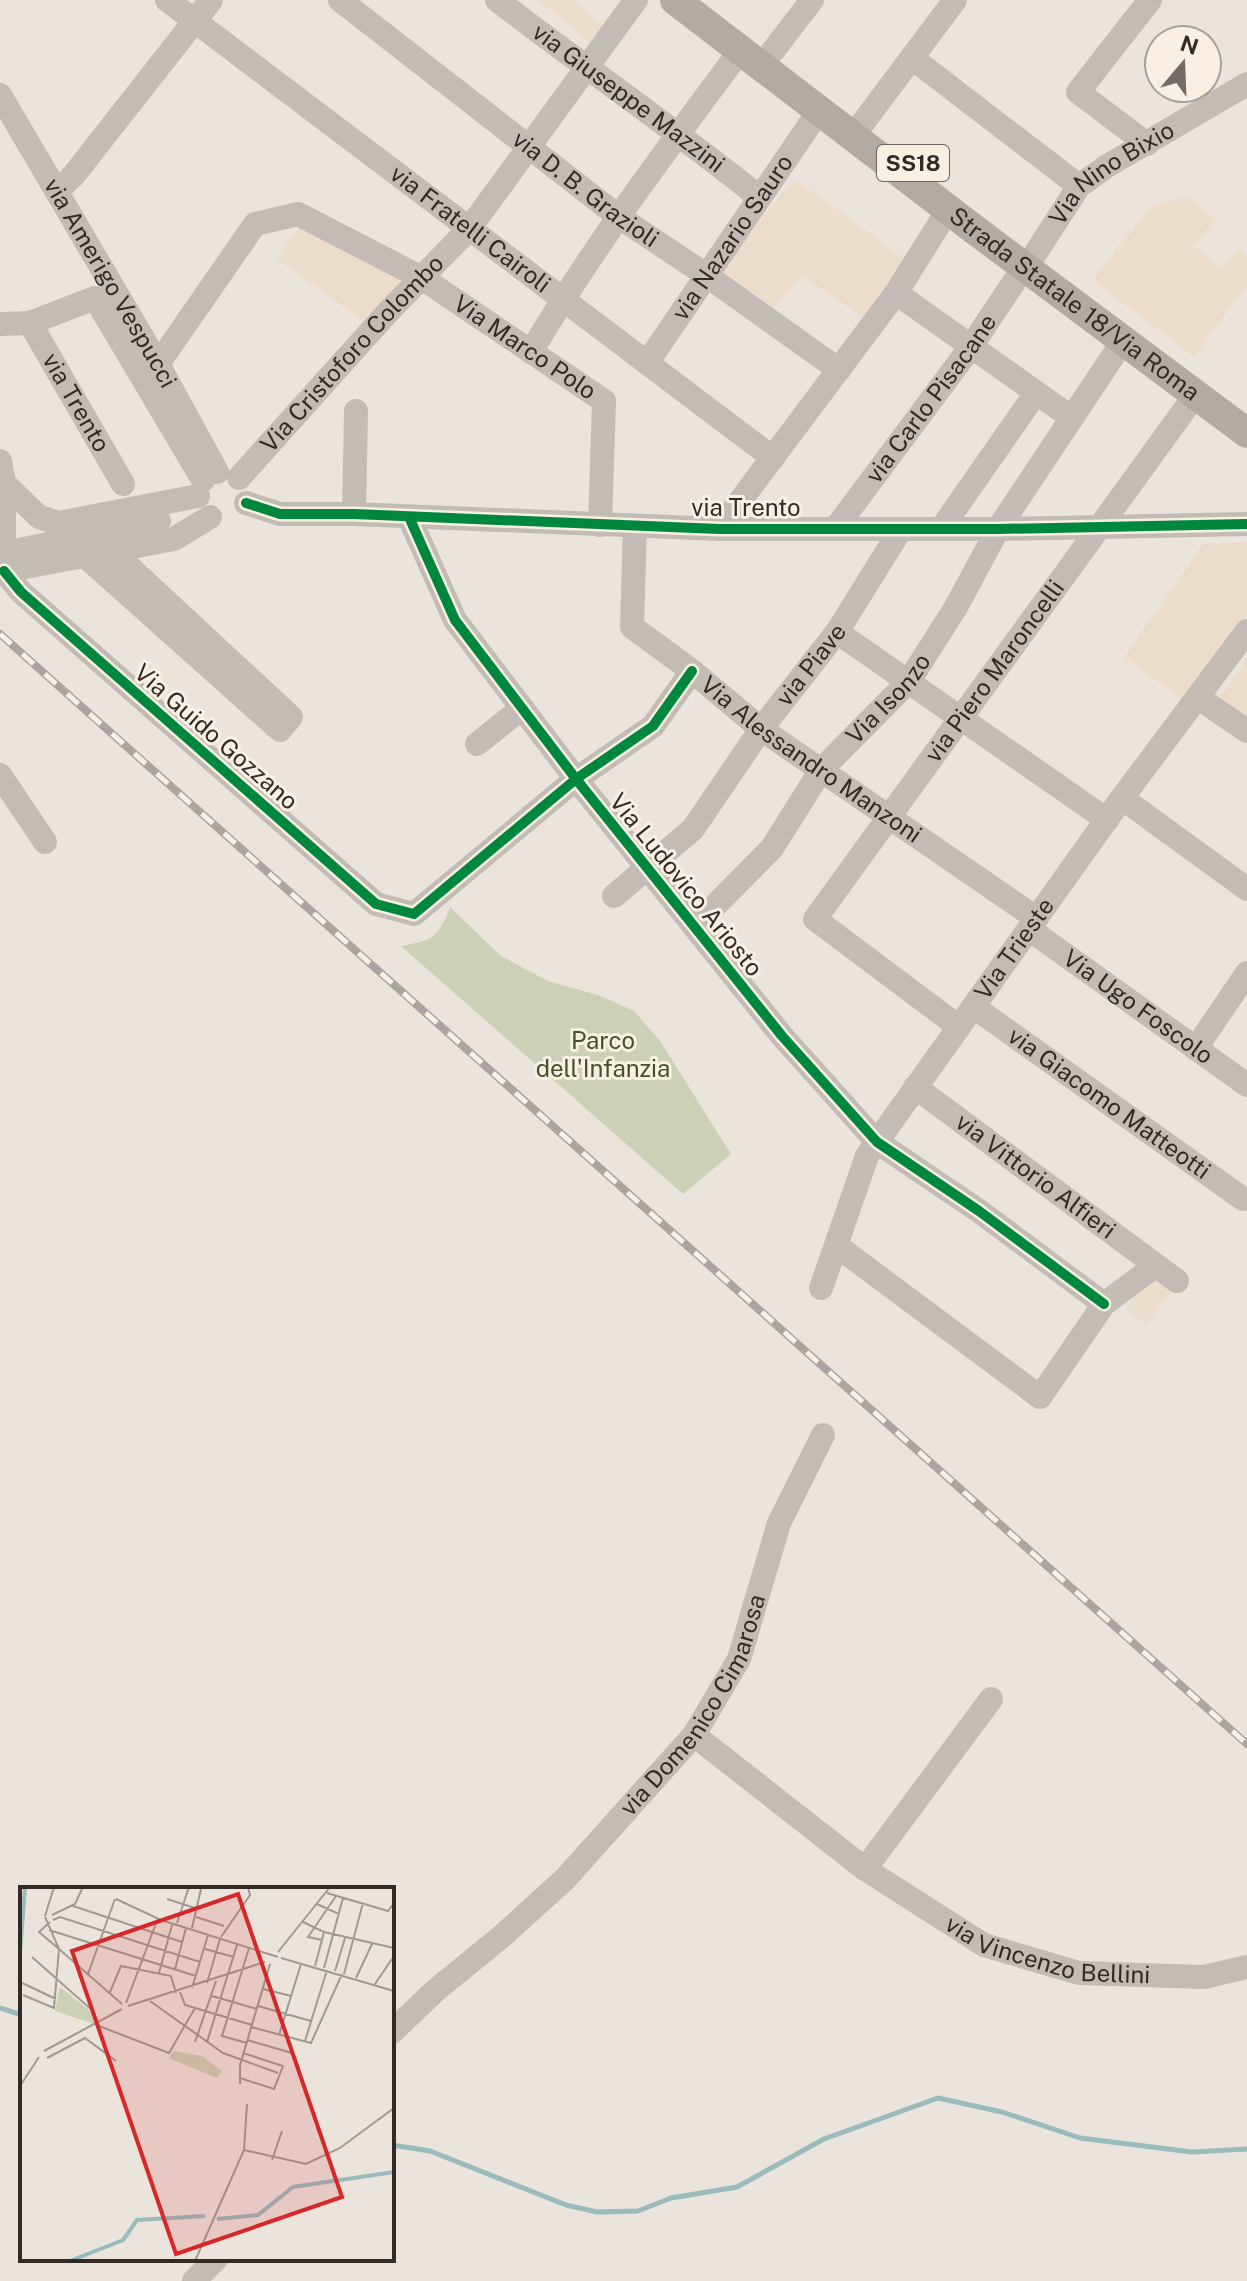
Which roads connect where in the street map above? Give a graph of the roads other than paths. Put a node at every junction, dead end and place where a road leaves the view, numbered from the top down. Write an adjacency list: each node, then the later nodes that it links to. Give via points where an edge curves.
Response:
1 (167, 0): 11 (street, via Fratelli Cairoli)
2 (211, 0): 11 (street)
3 (340, 0): 21 (street, via D. B. Grazioli)
4 (497, 0): 14 (street, via Giuseppe Mazzini)
5 (636, 0): 14 (street, Via Cristoforo Colombo)
6 (675, 0): 12 (main road, Strada Statale 18/Via Roma)
7 (693, 0): 12 (main road, Strada Statale 18/Via Roma / SS18)
8 (812, 0): 12 (street)
9 (1150, 0): 20 (street, via 1078,92)
10 (942, 5): 13 (street)
11 (196, 21): 23 (street); 27 (street, via Fratelli Cairoli)
12 (755, 53): 17 (main road, Strada Statale 18/Via Roma); 18 (main road, Strada Statale 18/Via Roma / SS18); 19 (street)
13 (912, 58): 18 (street); 22 (street)
14 (586, 68): 19 (street, via Giuseppe Mazzini); 21 (street, Via Cristoforo Colombo)
15 (1247, 84): 20 (street, Via Nino Bixio)
16 (0, 95): 23 (street, via Amerigo Vespucci)
17 (819, 111): 24 (street, via Nazario Sauro); 25 (main road, Strada Statale 18/Via Roma)
18 (862, 124): 28 (main road, Strada Statale 18/Via Roma / SS18)
19 (679, 133): 24 (street, via Giuseppe Mazzini); 26 (street)
20 (1147, 144): 22 (street, Via Nino Bixio)
21 (528, 147): 26 (street, via D. B. Grazioli); 27 (street, Via Cristoforo Colombo)
22 (1079, 186): 28 (street, Via Nino Bixio)
23 (57, 191): 39 (street, via Amerigo Vespucci)
24 (759, 197): 29 (street, via Nazario Sauro)
25 (948, 210): 28 (main road, Strada Statale 18/Via Roma); 31 (street)
26 (619, 217): 29 (street, via D. B. Grazioli); 32 (street)
27 (469, 229): 30 (street, Via Cristoforo Colombo); 32 (street, via Fratelli Cairoli)
28 (1029, 260): 35 (main road, Strada Statale 18/Via Roma / SS18); 36 (street, via Carlo Pisacane)
29 (706, 275): 38 (street, via Nazario Sauro); 40 (street, via D. B. Grazioli)
30 (422, 278): 37 (street, Via Marco Polo); 39 (street, Via Marco Polo, via 298,214 255,224); 50 (street, Via Cristoforo Colombo)
31 (896, 293): 36 (street); 40 (street)
32 (562, 299): 37 (street); 38 (street, via Fratelli Cairoli)
33 (30, 323): 34 (street); 49 (street, via Trento); 50 (street, via 95,298)
34 (0, 324)
35 (1128, 335): 42 (main road, Strada Statale 18/Via Roma); 44 (main road, SS18); 45 (street, Via Isonzo)
36 (970, 348): 41 (street); 59 (street, via Carlo Pisacane)
37 (531, 352): 55 (street, Via Marco Polo, via 604,401)
38 (647, 363): 47 (street, via Fratelli Cairoli)
39 (158, 364): 50 (street, via Amerigo Vespucci)
40 (839, 370): 47 (street)
41 (1036, 393): 45 (street); 61 (street)
42 (1196, 394): 46 (main road, Strada Statale 18/Via Roma); 57 (street, via Piero Maroncelli)
43 (356, 411): 52 (street)
44 (1247, 416)
45 (1072, 418): 62 (street, Via Isonzo)
46 (1247, 433)
47 (773, 458): 58 (street)
48 (2, 472): 50 (street, via 39,517 58,523); 65 (street)
49 (123, 484)
50 (211, 492): 51 (street, via 246,489); 51 (street, via 224,520); 63 (street, via 174,539); 65 (street, bridge, via 159,521)
51 (246, 503): 52 (street, via Trento, via 280,514)
52 (354, 514): 53 (street, via Trento)
53 (409, 517): 55 (street, via Trento); 71 (street, Via Ludovico Ariosto, via 455,620)
54 (1247, 524): 57 (street, via Trento)
55 (600, 525): 56 (street, via Trento)
56 (635, 526): 58 (street, via Trento); 68 (street, Via Alessandro Manzoni, via 632,627)
57 (1099, 527): 62 (street, via Trento); 72 (street, via Piero Maroncelli)
58 (719, 529): 59 (street, via Trento)
59 (835, 529): 60 (street, via Trento)
60 (901, 529): 61 (street, via Trento); 67 (street, via Piave)
61 (941, 529): 62 (street, via Trento)
62 (998, 529): 69 (street, Via Isonzo)
63 (111, 550): 64 (street); 64 (street, via 291,717 280,730)
64 (84, 555): 65 (street)
65 (2, 562): 78 (street, Via Guido Gozzano, via 21,592 376,904 414,914)
66 (1247, 631): 70 (street, Via Trieste)
67 (837, 632): 69 (street); 73 (street, via Piave)
68 (692, 671): 73 (street, Via Alessandro Manzoni); 78 (street, via 653,726)
69 (909, 681): 72 (street); 76 (street, Via Isonzo)
70 (1199, 698): 74 (street); 79 (street, Via Trieste)
71 (522, 708): 75 (street); 78 (street, Via Ludovico Ariosto)
72 (962, 718): 80 (street, via Piero Maroncelli); 81 (street)
73 (761, 729): 76 (street, Via Alessandro Manzoni); 83 (street, via Piave, via 693,829)
74 (1247, 731)
75 (477, 744)
76 (821, 770): 80 (street, Via Alessandro Manzoni); 87 (street, Via Isonzo, via 772,848)
77 (0, 775): 82 (street)
78 (576, 779): 83 (street, Via Ludovico Ariosto)
79 (1122, 798): 81 (street, Via Trieste); 84 (street)
80 (890, 816): 86 (street, Via Alessandro Manzoni); 90 (street, via Piero Maroncelli, via 815,919)
81 (1107, 820): 86 (street, Via Trieste)
82 (45, 842)
83 (647, 866): 85 (street, via Piave); 87 (street, Via Ludovico Ariosto)
84 (1247, 889)
85 (614, 896)
86 (1033, 924): 89 (street, Via Trieste); 91 (street, Via Ugo Foscolo)
87 (695, 926): 94 (street, Via Ludovico Ariosto, via 782,1036)
88 (1247, 973): 91 (street)
89 (974, 1007): 90 (street, Via Trieste); 95 (street, via Giacomo Matteotti)
90 (959, 1027): 93 (street, Via Trieste)
91 (1196, 1048): 92 (street, Via Ugo Foscolo)
92 (1247, 1085)
93 (915, 1087): 94 (street, Via Trieste); 97 (street, via Vittorio Alfieri)
94 (877, 1142): 96 (street, Via Trieste, via 867,1156); 100 (street, Via Ludovico Ariosto)
95 (1243, 1199)
96 (837, 1246): 99 (street, Via Trieste); 100 (street, via 1040,1397)
97 (1155, 1266): 98 (street, via Vittorio Alfieri); 100 (street)
98 (1177, 1281)
99 (821, 1288)
100 (1104, 1304)
101 (823, 1435): 103 (street, via Domenico Cimarosa, via 779,1523 739,1659)
102 (991, 1699): 104 (street)
103 (694, 1735): 104 (street, via Vincenzo Bellini); 106 (street, via Domenico Cimarosa, via 565,1879)
104 (865, 1869): 105 (street, via Vincenzo Bellini, via 984,1945 1079,1973 1204,1977)
105 (1247, 1967)
106 (394, 2030)
107 (214, 2261): 108 (street)
108 (194, 2281)

